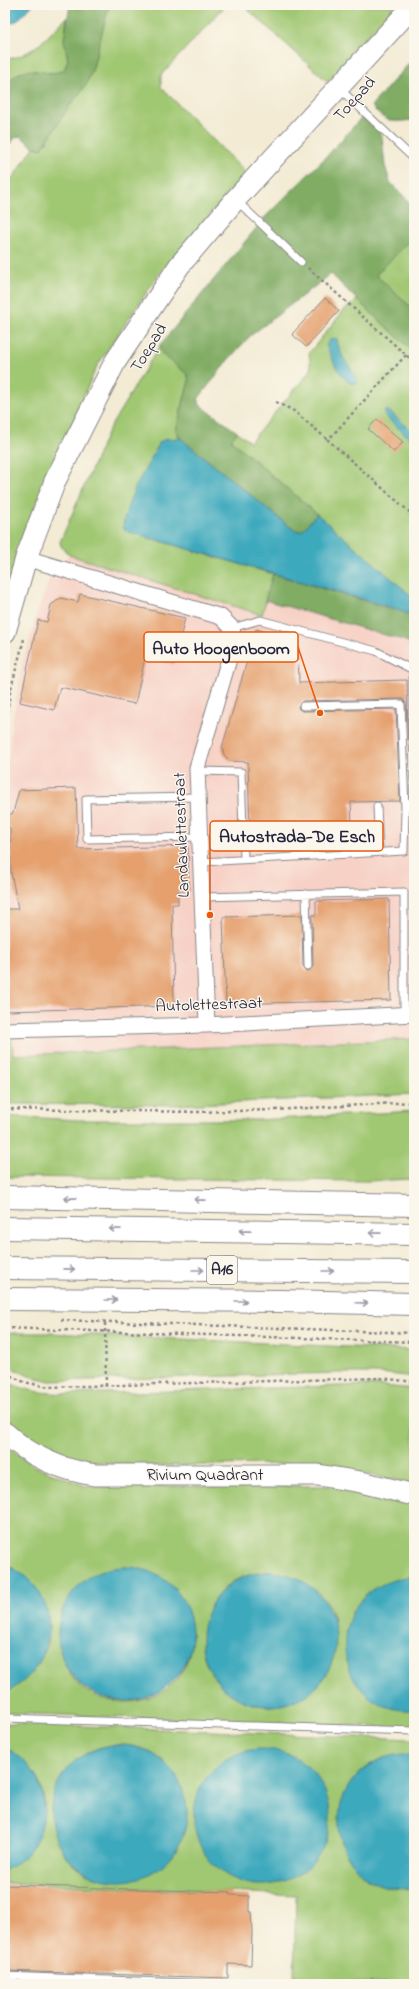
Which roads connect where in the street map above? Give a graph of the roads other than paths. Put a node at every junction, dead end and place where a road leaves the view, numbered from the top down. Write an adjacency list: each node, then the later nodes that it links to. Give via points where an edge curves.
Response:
1 (414, 5): 2 (street, Toepad)
2 (339, 87): 3 (lane); 4 (street, Toepad)
3 (414, 159)
4 (236, 200): 5 (lane); 6 (street, Toepad, via 179,266 115,362 55,481)
5 (301, 262)
6 (26, 558): 7 (street, via 221,617); 8 (street, Toepad)
7 (232, 628): 10 (street, Landaulettestraat, via 234,642); 13 (lane, via 260,620 376,651 413,670 414,798)
8 (15, 633)
9 (303, 706): 13 (lane, via 401,704)
10 (198, 772): 11 (street, Landaulettestraat); 16 (lane, via 241,772)
11 (199, 797): 14 (street, Landaulettestraat); 14 (lane, via 86,799 87,839)
12 (377, 806): 15 (lane)
13 (405, 809): 15 (lane, via 404,851)
14 (200, 837): 17 (street, Landaulettestraat)
15 (379, 852): 16 (lane)
16 (244, 859): 17 (lane)
17 (202, 862): 19 (street, Landaulettestraat)
18 (306, 894): 19 (lane); 20 (lane); 21 (lane, via 404,892)
19 (203, 897): 22 (street, Landaulettestraat)
20 (308, 966)
21 (409, 1015): 22 (street, Autolettestraat)
22 (207, 1024): 23 (street, Autolettestraat)
23 (5, 1030)
24 (414, 1192): 26 (highway, via 308,1193)
25 (5, 1197): 26 (highway, one-way to 25)
26 (267, 1201): 27 (highway)
27 (414, 1205)
28 (5, 1228): 29 (highway, A16, one-way to 28)
29 (414, 1234)
30 (5, 1268): 31 (highway, A16, one-way to 31)
31 (414, 1272)
32 (5, 1299): 33 (highway, A16, one-way to 33)
33 (414, 1304)
34 (5, 1433): 35 (street, Rivium Quadrant, via 31,1453 62,1468 81,1473 318,1475)
35 (414, 1495)
36 (5, 1718): 37 (lane)
37 (414, 1731)
38 (5, 1976): 39 (lane)
39 (212, 1984)

